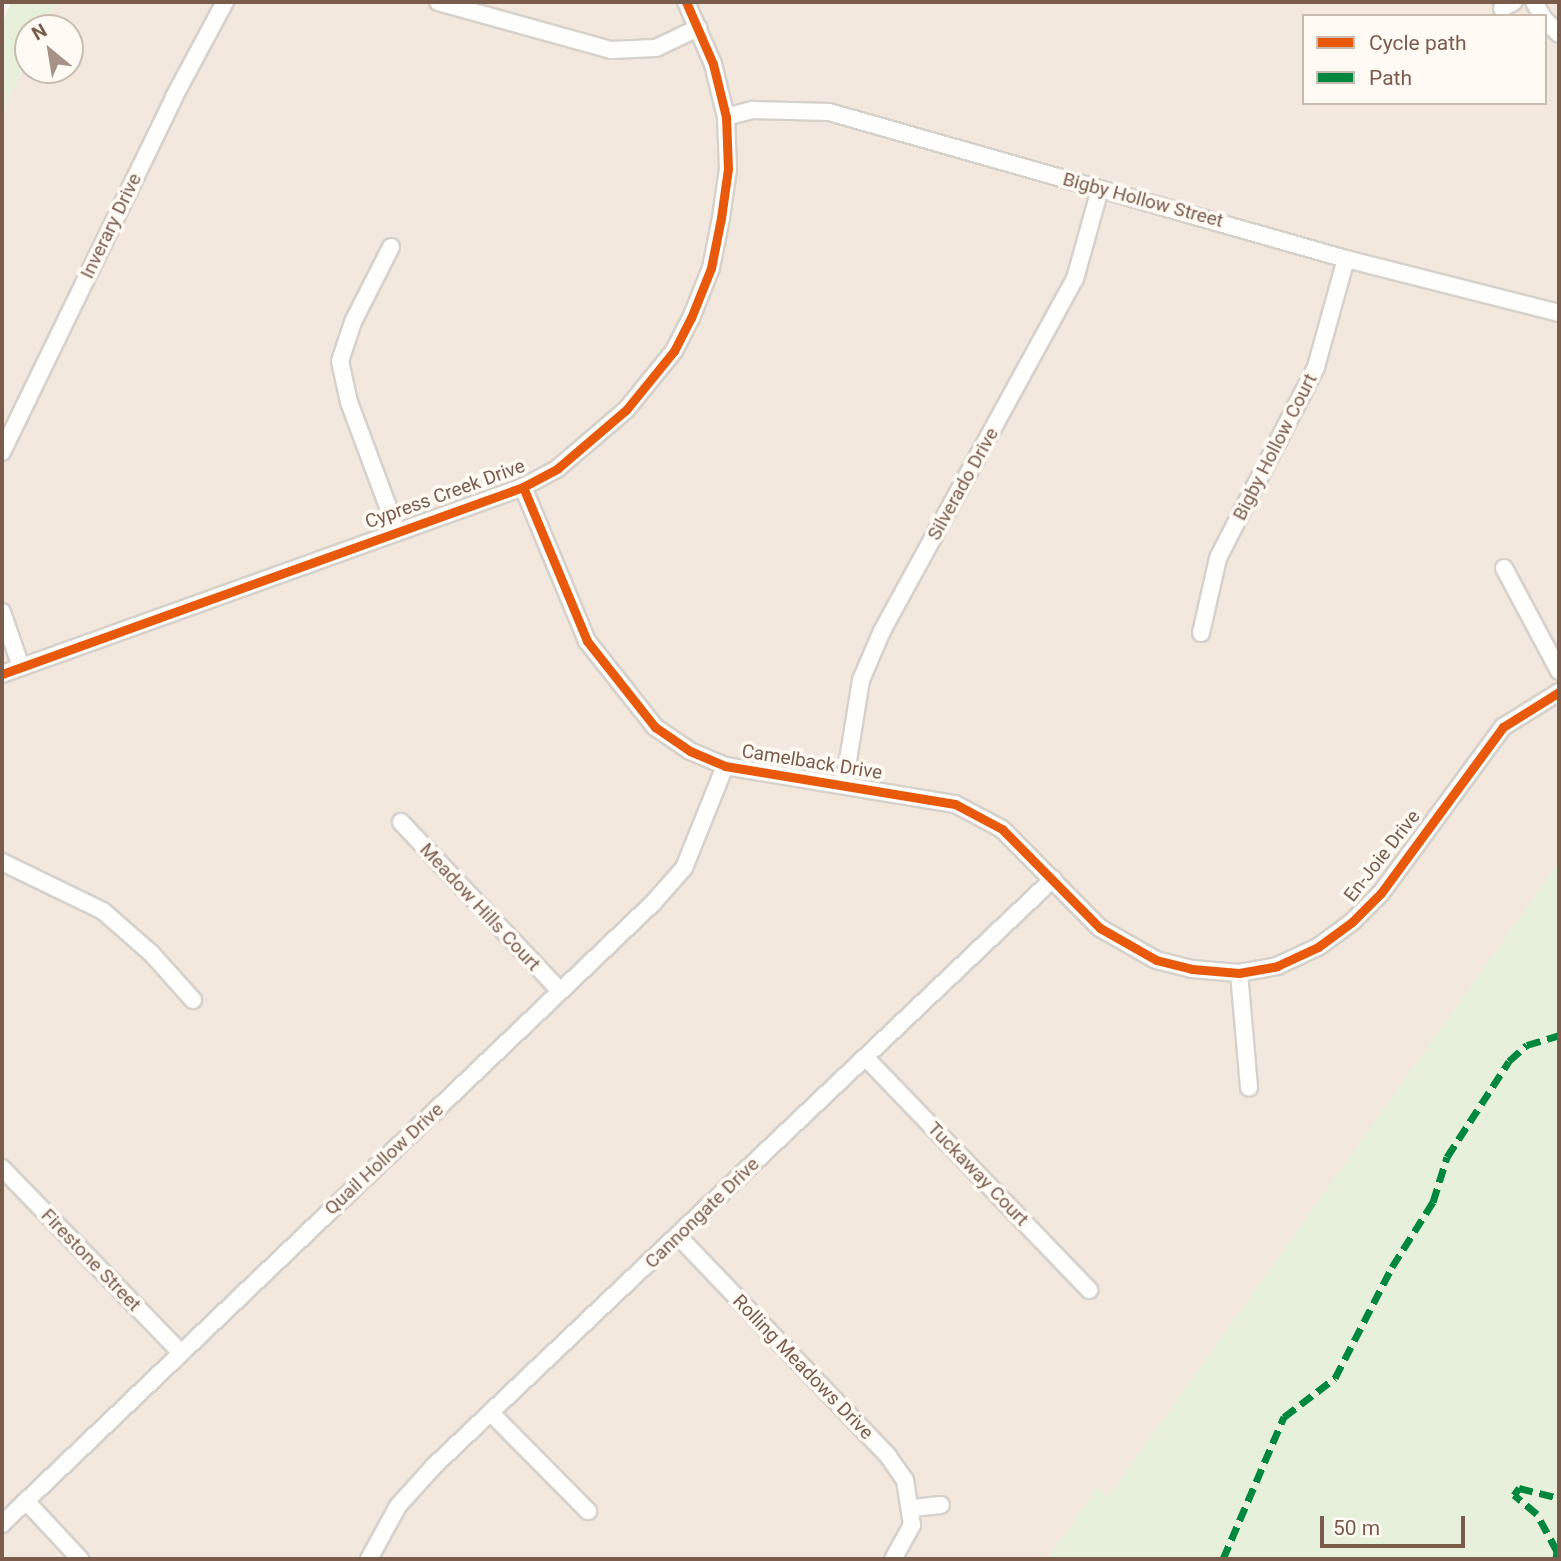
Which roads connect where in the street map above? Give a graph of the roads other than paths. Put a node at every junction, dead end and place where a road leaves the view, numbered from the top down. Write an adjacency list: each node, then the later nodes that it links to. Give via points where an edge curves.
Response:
1 (225, 2): 10 (street, Inverary Drive, via 174,97)
2 (438, 2): 4 (street, via 621,51 656,48)
3 (686, 2): 4 (street, Cypress Creek Drive)
4 (698, 28): 5 (street, Cypress Creek Drive)
5 (726, 117): 6 (street, Bigby Hollow Street, via 753,110 829,112); 11 (street, Cypress Creek Drive, via 728,169 711,268 674,351 598,437)
6 (1100, 189): 8 (street, Bigby Hollow Street); 21 (street, Silverado Drive, via 1075,279 882,631 861,680)
7 (391, 247): 12 (street, via 353,321 341,361 349,402)
8 (1346, 259): 9 (street, Bigby Hollow Street); 15 (street, Bigby Hollow Court, via 1316,367 1218,558)
9 (1559, 313)
10 (2, 452)
11 (523, 487): 12 (street, Cypress Creek Drive); 20 (street, Camelback Drive, via 587,640 610,675 655,727 690,751)
12 (397, 531): 16 (street, Cypress Creek Drive)
13 (1504, 568): 17 (street)
14 (2, 612): 16 (street)
15 (1201, 633)
16 (21, 667): 18 (street, Cypress Creek Drive)
17 (1559, 671)
18 (2, 674)
19 (1559, 692): 26 (street, En-Joie Drive, via 1503,727 1381,893 1352,922 1318,947 1277,966)
20 (725, 766): 21 (street, Camelback Drive); 27 (street, Quail Hollow Drive, via 684,868)
21 (844, 785): 24 (street, Camelback Drive, via 955,804 1002,829)
22 (401, 822): 27 (street, Meadow Hills Court)
23 (2, 862): 28 (street, via 103,911 151,953)
24 (1053, 879): 25 (street, Camelback Drive, via 1100,928 1156,960); 29 (street, Cannongate Drive)
25 (1192, 969): 26 (street, En-Joie Drive)
26 (1239, 973): 30 (street)
27 (559, 991): 34 (street, Quail Hollow Drive)
28 (193, 1000)
29 (866, 1058): 32 (street, Cannongate Drive); 33 (street, Tuckaway Court)
30 (1249, 1088)
31 (2, 1168): 34 (street, Firestone Street)
32 (678, 1236): 35 (street, Cannongate Drive); 38 (street, Rolling Meadows Drive, via 888,1456 905,1480)
33 (1088, 1290)
34 (180, 1352): 36 (street, Quail Hollow Drive)
35 (491, 1413): 39 (street); 42 (street, Cannongate Drive, via 398,1506)
36 (26, 1501): 40 (street, Quail Hollow Drive); 41 (street)
37 (941, 1505): 38 (street)
38 (913, 1508): 43 (street, via 906,1541)
39 (588, 1511)
40 (2, 1524)
41 (80, 1559)
42 (369, 1559)
43 (893, 1559)

